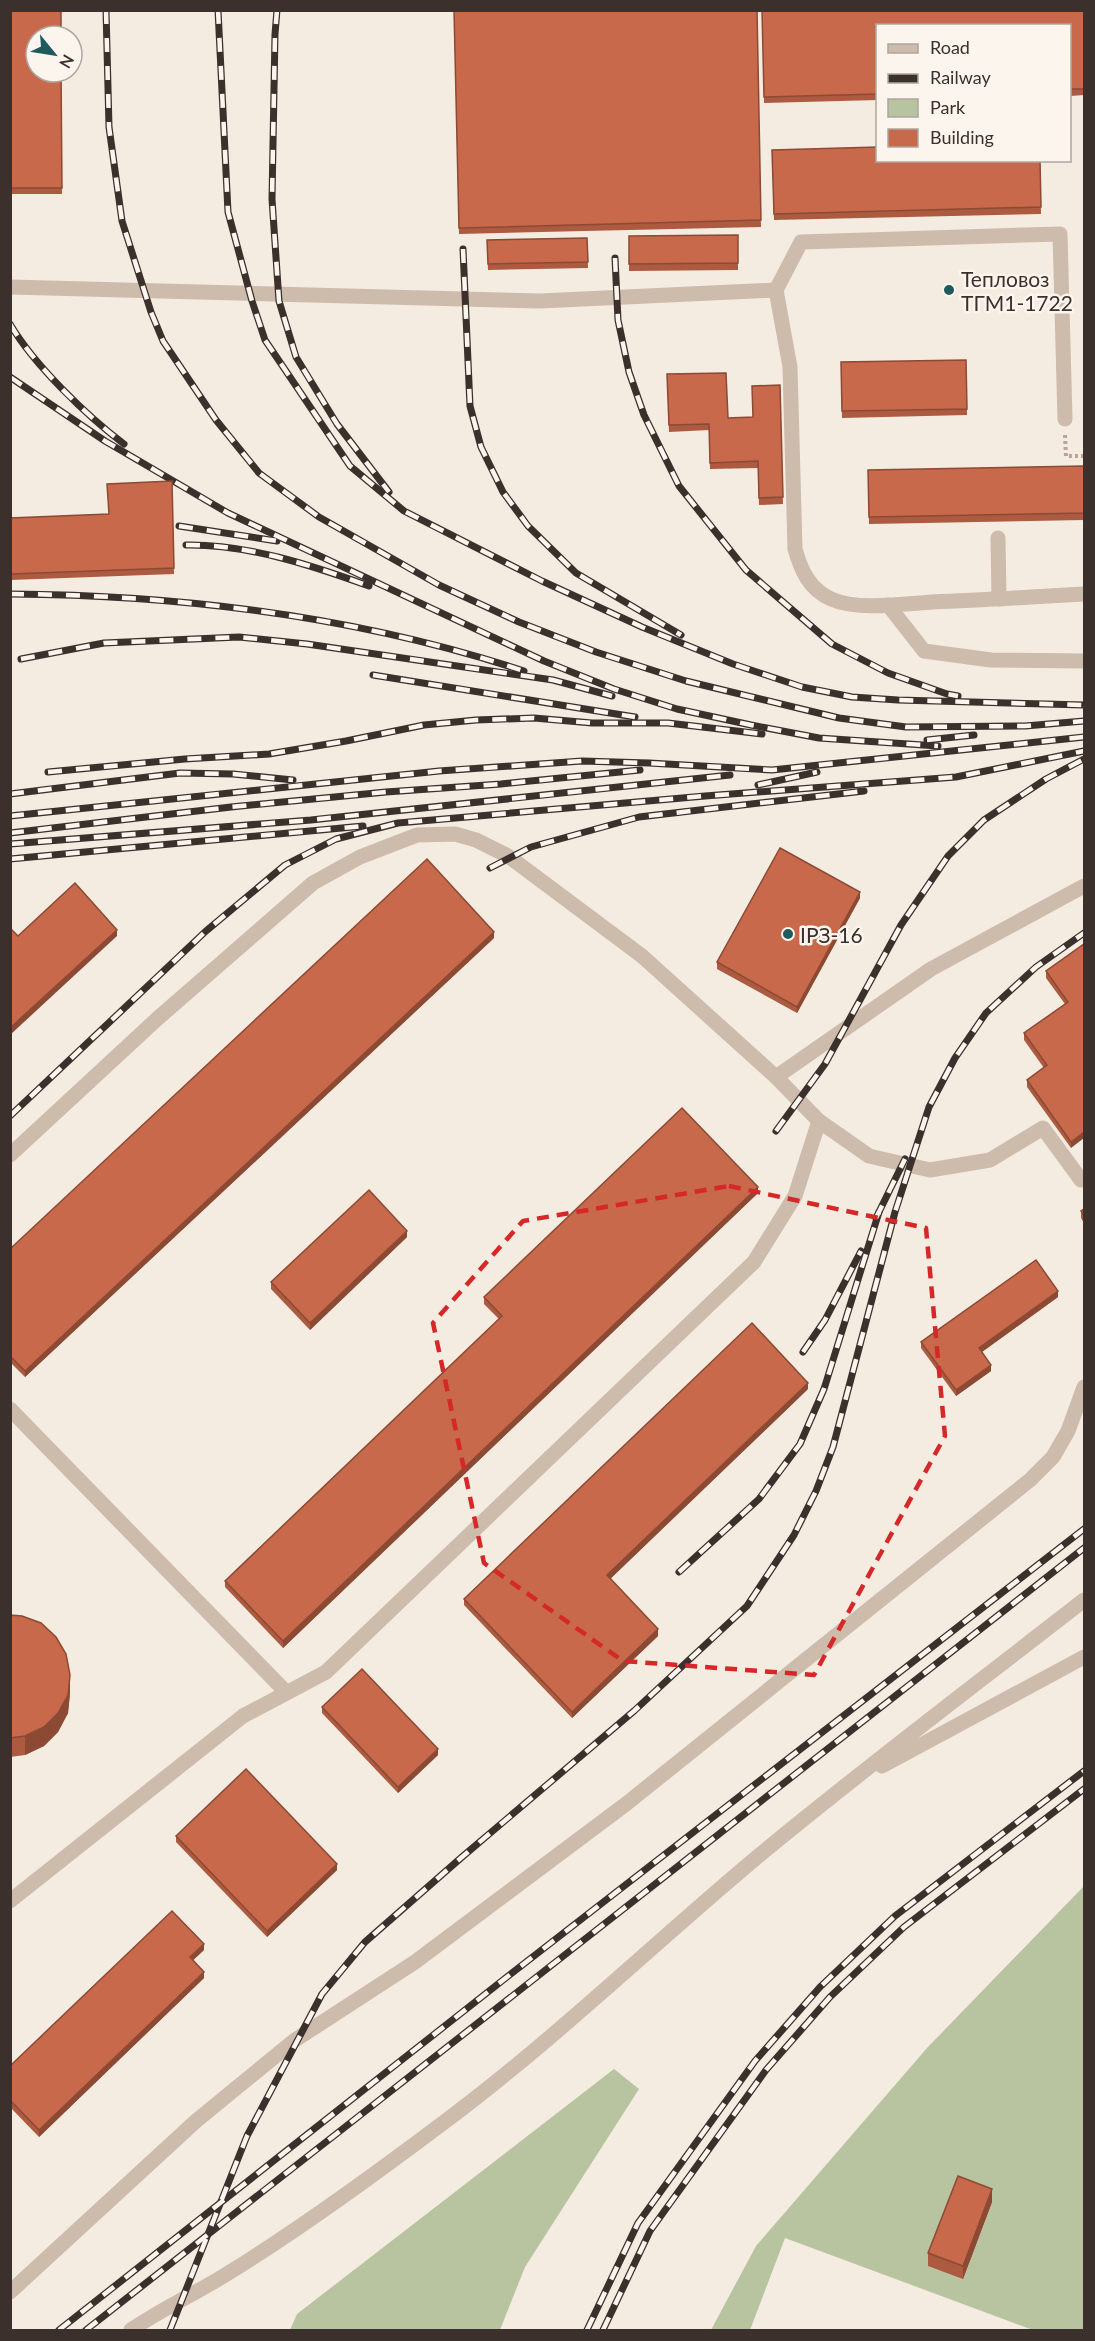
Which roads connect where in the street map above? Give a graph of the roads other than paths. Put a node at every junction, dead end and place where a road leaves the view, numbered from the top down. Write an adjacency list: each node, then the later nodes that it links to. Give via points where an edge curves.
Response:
1 (10, 287): 2 (street, via 540,302)
2 (776, 290): 3 (street, via 801,242 1060,234); 7 (street, via 790,367 795,549 800,569 813,587 831,599)
3 (1065, 419)
4 (998, 538): 6 (street)
5 (1084, 594): 6 (street)
6 (999, 599): 7 (street)
7 (888, 605): 8 (street, via 924,651 991,660)
8 (1084, 660)
9 (1084, 886): 10 (street, via 931,969)
10 (776, 1077): 11 (street); 12 (street, via 642,956 508,856 455,834 417,836 360,858 313,883 157,1019)
11 (819, 1121): 13 (street, via 869,1156 930,1170 990,1160 1043,1128 1081,1180); 18 (street, via 795,1196 754,1262 326,1671)
12 (10, 1155)
13 (1084, 1178)
14 (1084, 1388): 21 (street, via 1068,1431 1053,1457 1030,1480 626,1804 415,1962 295,2040 196,2121)
15 (10, 1409): 18 (street)
16 (1084, 1600): 19 (street)
17 (1084, 1656): 19 (street)
18 (287, 1693): 20 (street, via 243,1716)
19 (850, 1782): 22 (street, via 756,1858 553,2036 445,2122 229,2273 158,2311)
20 (10, 1902)
21 (10, 2292)
22 (131, 2331)

